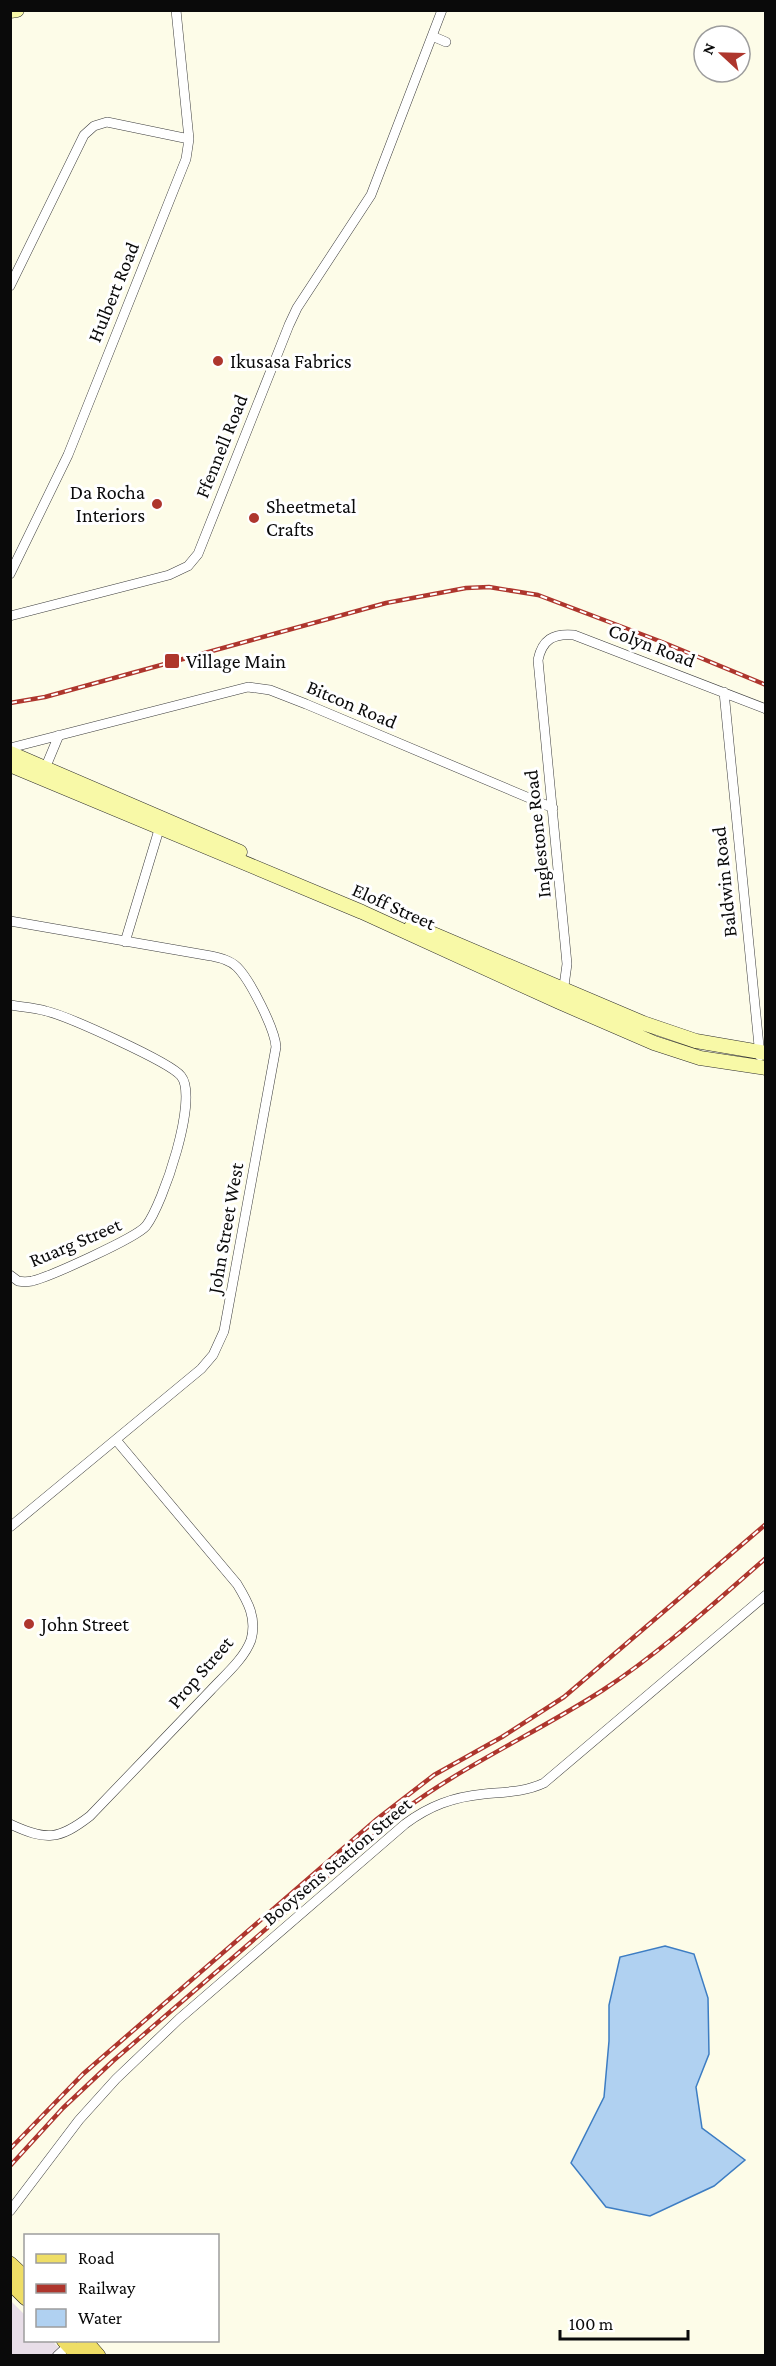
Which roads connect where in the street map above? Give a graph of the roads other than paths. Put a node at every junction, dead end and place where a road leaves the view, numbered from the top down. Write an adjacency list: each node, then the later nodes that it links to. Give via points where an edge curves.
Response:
1 (17, 10): 4 (street)
2 (176, 10): 7 (street, Hulbert Road)
3 (442, 10): 5 (street, Ffennell Road)
4 (10, 11)
5 (432, 36): 6 (street); 10 (street, Ffennell Road, via 371,195 289,325 198,554 188,566 169,575)
6 (446, 42)
7 (189, 139): 8 (street, via 107,122 89,130); 9 (street, Hulbert Road, via 186,159 68,455)
8 (10, 286)
9 (10, 574)
10 (10, 616)
11 (537, 660): 12 (street, Colyn Road, via 544,642 551,637 574,635); 19 (street, Inglestone Road)
12 (724, 692): 13 (street, Colyn Road); 25 (street, Baldwin Road)
13 (765, 709)
14 (59, 735): 15 (street, Bitcon Road); 18 (street); 19 (street, Bitcon Road, via 257,687)
15 (10, 748)
16 (10, 753): 18 (street, Eloff Street)
17 (10, 765): 18 (street, Eloff Street)
18 (43, 773): 20 (street, Eloff Street)
19 (553, 808): 23 (street, Inglestone Road, via 567,964)
20 (161, 824): 22 (street); 23 (street, Eloff Street)
21 (10, 921): 22 (street, John Street West)
22 (125, 942): 27 (street, John Street West, via 211,956 236,965 273,1029 276,1047 221,1339 201,1369)
23 (562, 997): 25 (street, Eloff Street, via 678,1052 700,1058)
24 (10, 1005): 26 (street, Ruarg Street, via 47,1011 162,1061 182,1076 187,1093 173,1165 145,1227 115,1246 43,1277 30,1281)
25 (763, 1060)
26 (14, 1278)
27 (116, 1440): 28 (street, John Street West); 30 (street, Prop Street, via 237,1584 253,1616 250,1642 242,1657 90,1816 72,1830 59,1836 41,1835)
28 (10, 1527)
29 (765, 1595): 31 (street, Booysens Station Street, via 544,1783 519,1791 444,1801 405,1824 179,2019 116,2079 79,2120)
30 (10, 1824)
31 (10, 2211)
32 (10, 2264): 33 (main road)
33 (24, 2277)
34 (10, 2282): 35 (main road)
35 (24, 2296)
36 (86, 2342): 39 (main road)
37 (71, 2345): 38 (street)
38 (57, 2355)
39 (98, 2355)

